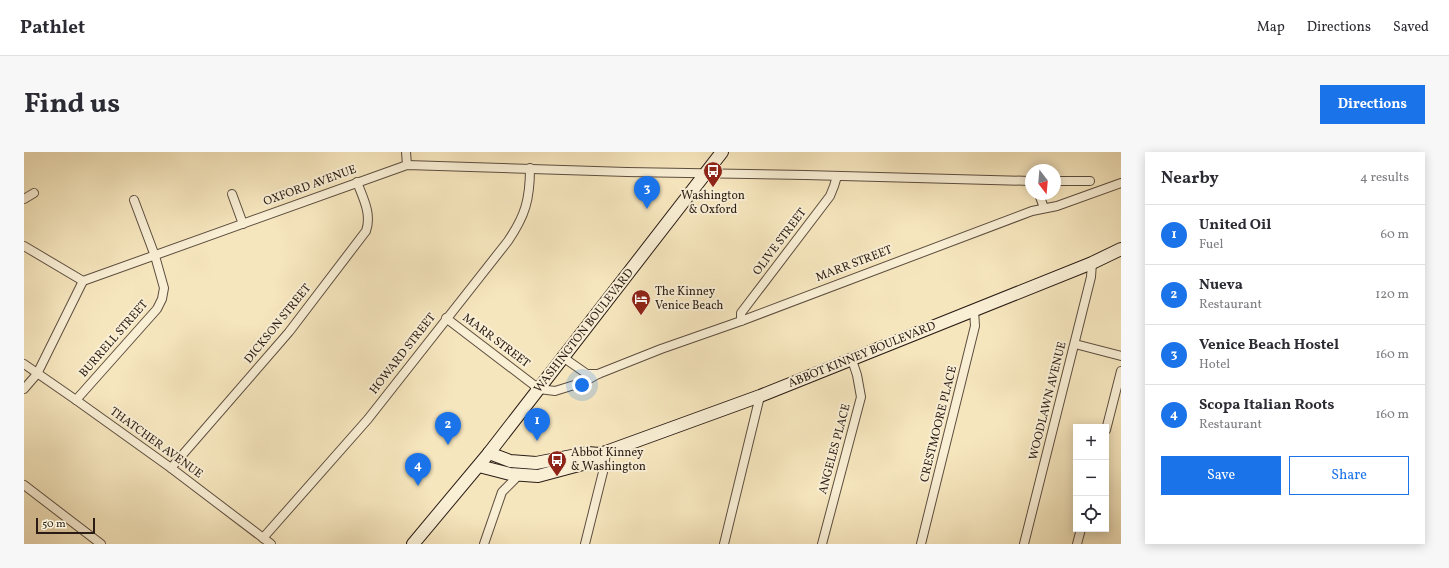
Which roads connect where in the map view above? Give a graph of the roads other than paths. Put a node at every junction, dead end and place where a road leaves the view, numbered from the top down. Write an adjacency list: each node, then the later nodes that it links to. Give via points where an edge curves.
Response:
1 (406, 152): 3 (street)
2 (722, 152): 5 (street, WASHINGTON BOULEVARD)
3 (407, 165): 4 (street, OXFORD AVENUE); 10 (street, OXFORD AVENUE)
4 (530, 168): 5 (street, OXFORD AVENUE); 25 (street, HOWARD STREET, via 526,209 516,229)
5 (705, 174): 6 (street, OXFORD AVENUE); 29 (street, WASHINGTON BOULEVARD)
6 (837, 176): 7 (street, OXFORD AVENUE); 26 (street, OLIVE STREET, via 830,196 741,314)
7 (1025, 181)
8 (1061, 181): 9 (street)
9 (1090, 181)
10 (357, 182): 18 (street, OXFORD AVENUE); 43 (street, DICKSON STREET, via 368,212 369,223 366,232 289,332)
11 (1121, 183): 17 (street, MARR STREET, via 1057,206)
12 (34, 193): 14 (street)
13 (232, 194): 18 (street)
14 (24, 199)
15 (134, 200): 21 (street, BURRELL STREET)
16 (1041, 200): 17 (street)
17 (1044, 208): 26 (street, MARR STREET, via 960,237)
18 (242, 224): 21 (street, OXFORD AVENUE)
19 (24, 246): 23 (street)
20 (1121, 249): 22 (street, ABBOT KINNEY BOULEVARD)
21 (155, 256): 23 (street, OXFORD AVENUE); 38 (street, BURRELL STREET, via 164,288 157,309)
22 (1092, 263): 24 (street, ABBOT KINNEY BOULEVARD); 27 (street, WOODLAWN AVENUE)
23 (83, 281): 33 (street)
24 (974, 310): 30 (street, ABBOT KINNEY BOULEVARD); 55 (street, CRESTMOORE PLACE, via 975,326)
25 (446, 318): 36 (street, MARR STREET); 47 (street, HOWARD STREET, via 368,419)
26 (741, 321): 34 (street, MARR STREET)
27 (1075, 344): 28 (street); 56 (street, WOODLAWN AVENUE)
28 (1121, 356)
29 (564, 358): 34 (street, via 587,374); 36 (street, WASHINGTON BOULEVARD)
30 (852, 360): 37 (street, ABBOT KINNEY BOULEVARD); 54 (street, ANGELES PLACE, via 861,397)
31 (24, 364): 33 (street, THATCHER AVENUE)
32 (1121, 371): 39 (street)
33 (37, 374): 35 (street); 38 (street, THATCHER AVENUE)
34 (598, 374): 36 (street, MARR STREET, via 562,390)
35 (24, 389)
36 (539, 389): 40 (street, WASHINGTON BOULEVARD)
37 (760, 396): 41 (street, ABBOT KINNEY BOULEVARD); 53 (street)
38 (76, 400): 43 (street, THATCHER AVENUE)
39 (1108, 424)
40 (489, 453): 41 (street, ABBOT KINNEY BOULEVARD, via 510,461 529,463 587,453); 42 (street, WASHINGTON BOULEVARD)
41 (603, 453): 44 (street, ABBOT KINNEY BOULEVARD, via 594,461 550,474); 52 (street, via 604,468)
42 (479, 466): 44 (street, ABBOT KINNEY BOULEVARD); 50 (street, WASHINGTON BOULEVARD)
43 (171, 468): 47 (street, THATCHER AVENUE)
44 (518, 476): 51 (street, via 502,492)
45 (24, 485): 48 (street)
46 (1080, 532): 57 (street)
47 (263, 538): 49 (street, THATCHER AVENUE)
48 (101, 544)
49 (270, 544)
50 (413, 544)
51 (484, 544)
52 (585, 544)
53 (724, 544)
54 (822, 544)
55 (921, 544)
56 (1024, 544)
57 (1077, 544)

